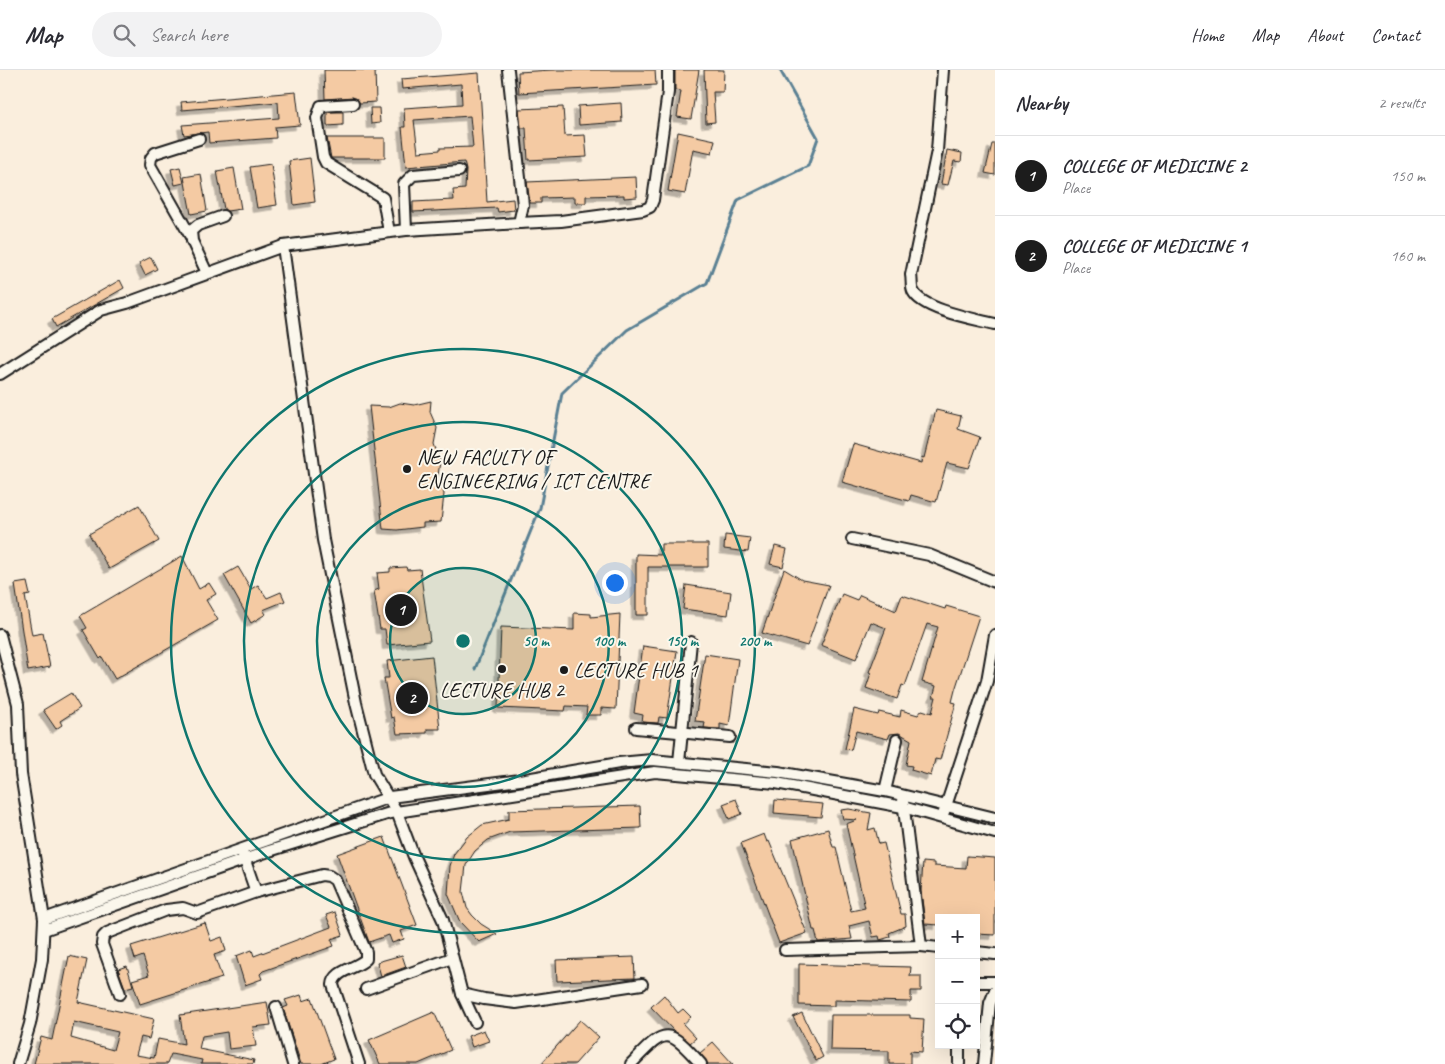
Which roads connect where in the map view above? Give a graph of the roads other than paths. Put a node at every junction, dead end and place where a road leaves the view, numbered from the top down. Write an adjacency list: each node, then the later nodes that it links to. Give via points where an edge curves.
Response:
1 (508, 70): 8 (street, via 523,205)
2 (668, 70): 8 (street, via 650,207 561,221)
3 (943, 70): 14 (street, via 937,151 911,275 913,291 924,302 939,309)
4 (353, 104): 10 (street, via 321,106 318,118 323,156 331,168 383,198)
5 (199, 139): 11 (street, via 155,152 150,158 150,165)
6 (459, 171): 9 (street, via 413,175 407,179 404,184)
7 (223, 216): 11 (street, via 194,227)
8 (519, 223): 9 (street)
9 (406, 230): 10 (street)
10 (390, 232): 12 (street)
11 (191, 237): 13 (street)
12 (283, 246): 13 (street); 30 (street, via 323,540 374,774)
13 (207, 273): 15 (street, via 101,310)
14 (995, 324)
15 (0, 374)
16 (852, 539): 17 (street, via 929,555)
17 (995, 582)
18 (0, 635): 40 (street, via 18,704 21,774)
19 (995, 635): 31 (street, via 987,681)
20 (691, 642): 22 (street)
21 (636, 728): 22 (street)
22 (682, 732): 23 (street); 25 (street)
23 (730, 737)
24 (897, 740): 28 (street)
25 (679, 762): 26 (street); 30 (street, via 619,763)
26 (703, 764): 27 (street); 28 (street, via 778,772)
27 (702, 776): 32 (street, via 776,783); 33 (street, via 655,772)
28 (885, 791): 29 (street)
29 (903, 795): 31 (street); 32 (street)
30 (390, 797): 33 (street); 37 (street)
31 (946, 806): 34 (street); 35 (street)
32 (904, 807): 34 (street); 42 (street)
33 (397, 812): 38 (street); 47 (street, via 407,842 443,920)
34 (943, 817): 36 (street)
35 (995, 818)
36 (995, 833)
37 (241, 848): 38 (street); 40 (street)
38 (245, 860): 39 (street); 41 (street)
39 (256, 892): 53 (street, via 197,913 183,908 166,910 107,933 102,944); 60 (street, via 322,875 336,880 366,952 366,959 338,974 333,985)
40 (44, 919): 41 (street)
41 (44, 930): 58 (street, via 30,1024)
42 (921, 946): 43 (street); 44 (street)
43 (935, 948)
44 (785, 950)
45 (980, 952): 46 (street)
46 (995, 954)
47 (452, 958): 51 (street); 54 (street)
48 (980, 982): 49 (street)
49 (995, 982)
50 (642, 984): 54 (street, via 516,1002)
51 (366, 989)
52 (995, 991): 64 (street, via 990,1003)
53 (120, 994)
54 (462, 994): 56 (street)
55 (276, 1007): 59 (street)
56 (475, 1022)
57 (959, 1049): 63 (street)
58 (18, 1064)
59 (293, 1064)
60 (359, 1064)
61 (632, 1064): 62 (street, via 657,1037 665,1035 688,1049)
62 (701, 1064)
63 (959, 1064)
64 (984, 1064)

